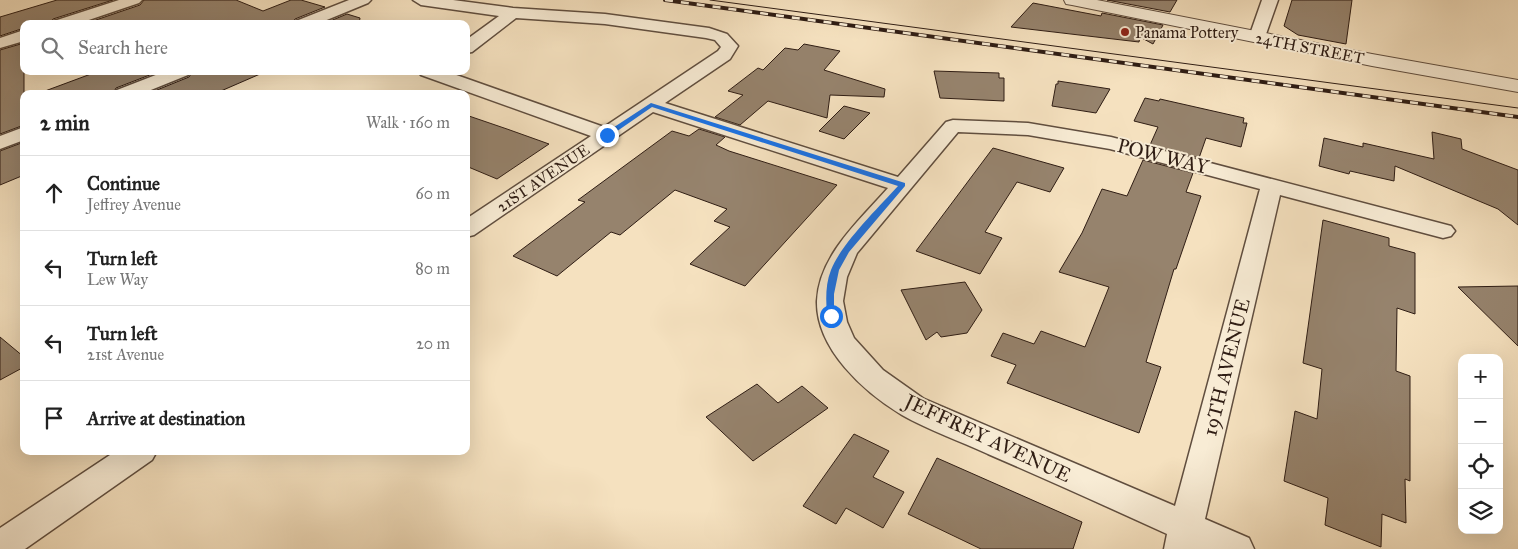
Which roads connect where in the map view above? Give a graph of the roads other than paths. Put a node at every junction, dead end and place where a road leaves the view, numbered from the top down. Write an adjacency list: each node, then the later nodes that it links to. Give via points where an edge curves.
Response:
1 (134, 0): 7 (street)
2 (363, 0): 8 (street)
3 (421, 0): 6 (street)
4 (1072, 0): 10 (street, 24TH STREET)
5 (1270, 0): 10 (street)
6 (513, 13): 12 (street); 17 (street, 21ST AVENUE, via 605,18 721,36 730,46 727,52)
7 (72, 20)
8 (312, 20)
9 (20, 37): 11 (street)
10 (1257, 37): 15 (street, 24TH STREET)
11 (0, 43)
12 (470, 45)
13 (172, 75): 16 (street)
14 (438, 75): 19 (street)
15 (1518, 86)
16 (134, 90)
17 (651, 105): 19 (street, 21ST AVENUE); 22 (street)
18 (20, 135): 20 (street)
19 (607, 135): 23 (street, 21ST AVENUE)
20 (0, 143)
21 (1272, 184): 22 (street, POW WAY, via 1072,135 1028,129 953,126); 24 (street, POW WAY); 26 (street, 19TH AVENUE)
22 (902, 185): 26 (street, JEFFREY AVENUE, via 846,251 835,270 829,294 831,316 844,346 856,362 880,386 913,407)
23 (470, 227)
24 (1443, 231)
25 (135, 455): 27 (street)
26 (1184, 538): 28 (street, JEFFREY AVENUE)
27 (0, 547)
28 (1237, 549)

